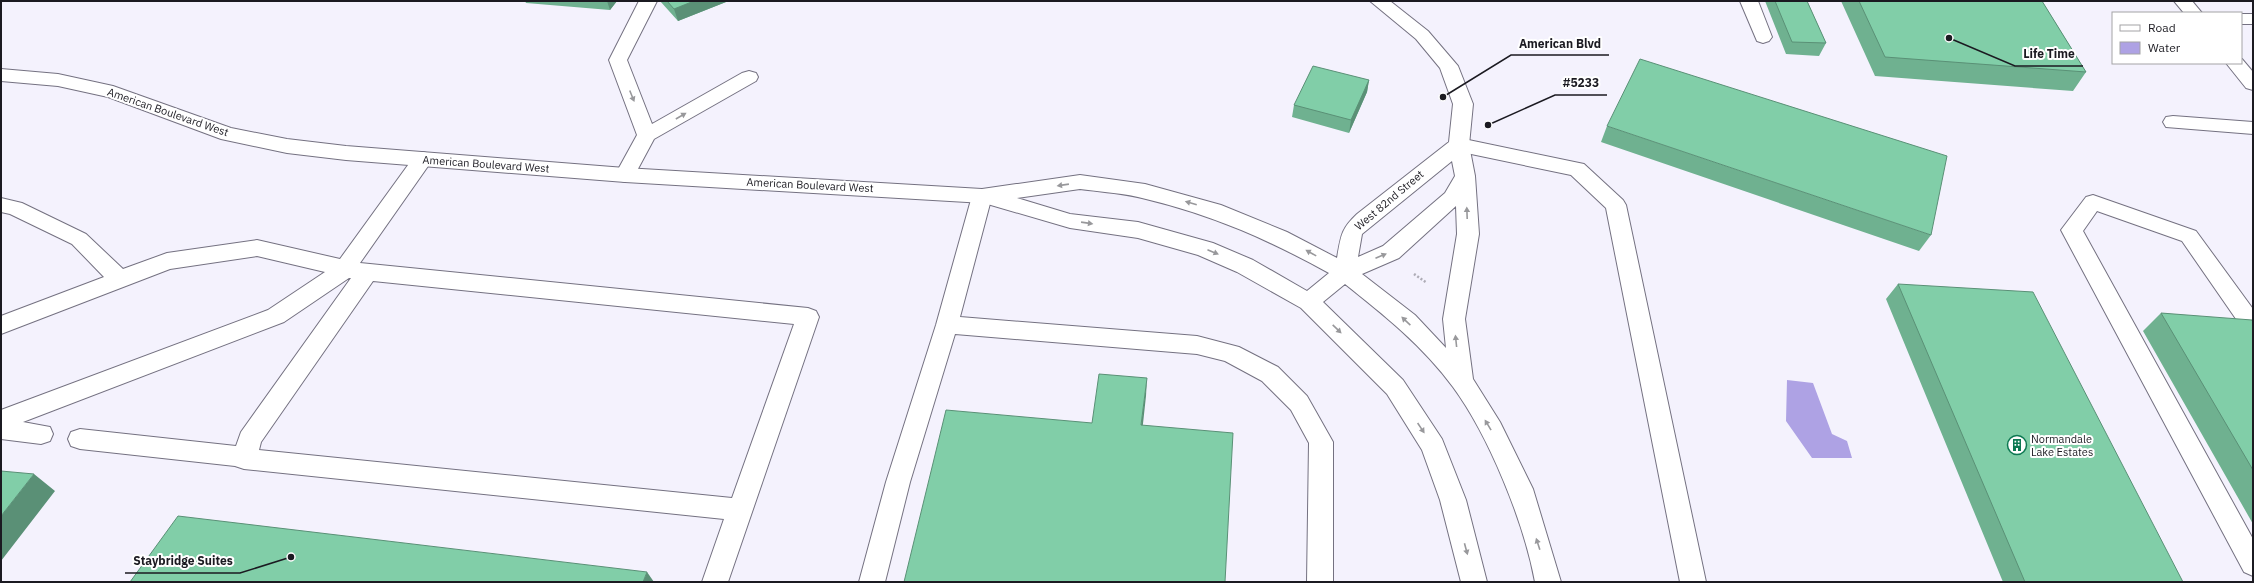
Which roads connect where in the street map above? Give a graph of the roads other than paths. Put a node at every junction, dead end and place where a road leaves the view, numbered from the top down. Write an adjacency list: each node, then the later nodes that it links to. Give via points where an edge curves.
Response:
1 (648, 1): 15 (street, one-way to 15, via 618,60)
2 (1378, 1): 16 (street, via 1422,35 1449,66 1463,104)
3 (1749, 1): 8 (street)
4 (2184, 1): 5 (street)
5 (2192, 12)
6 (2242, 18): 7 (street)
7 (2253, 19)
8 (1763, 37)
9 (2236, 64): 12 (street)
10 (1, 75): 17 (street, American Boulevard West, via 58,80 113,92 228,134 287,146)
11 (749, 77): 15 (street, one-way to 11)
12 (2253, 84)
13 (2173, 122): 14 (street)
14 (2253, 128)
15 (648, 135): 18 (street)
16 (1459, 145): 19 (street); 23 (street, West 82nd Street, via 1352,231); 42 (street, via 1578,170 1616,204)
17 (423, 159): 18 (street, American Boulevard West); 22 (street)
18 (625, 175): 20 (street, American Boulevard West)
19 (1465, 176): 23 (street, one-way to 19, via 1391,252 1452,198); 29 (street, one-way to 19, via 1454,319 1468,234)
20 (982, 196): 23 (street, American Boulevard West, one-way to 20, via 1280,237 1214,210 1145,190 1080,182); 25 (street, American Boulevard West, one-way to 25, via 1070,221 1138,230 1205,249 1245,266); 27 (street)
21 (1, 205): 24 (street, via 15,208 79,240)
22 (356, 271): 24 (street, via 257,248 167,261); 30 (street, via 276,316); 34 (street, via 250,439); 35 (street, via 808,317)
23 (1345, 272): 25 (street); 29 (street, American Boulevard West, one-way to 23, via 1407,321)
24 (120, 279): 26 (street)
25 (1309, 302): 40 (street, American Boulevard West, one-way to 40, via 1394,387 1433,446 1453,500)
26 (1, 325)
27 (947, 325): 38 (street, via 898,482); 39 (street, via 1197,345 1231,353 1270,374 1299,403 1321,442)
28 (2253, 326): 36 (street, via 2189,236 2093,202 2072,230)
29 (1461, 380): 41 (street, American Boulevard West, one-way to 29, via 1520,488 1491,429)
30 (1, 420)
31 (1, 428): 32 (street)
32 (41, 434)
33 (80, 439): 34 (street)
34 (245, 458): 35 (street, via 308,467)
35 (740, 510): 37 (street)
36 (2253, 564)
37 (715, 582)
38 (872, 582)
39 (1320, 582)
40 (1474, 582)
41 (1548, 582)
42 (1693, 582)

